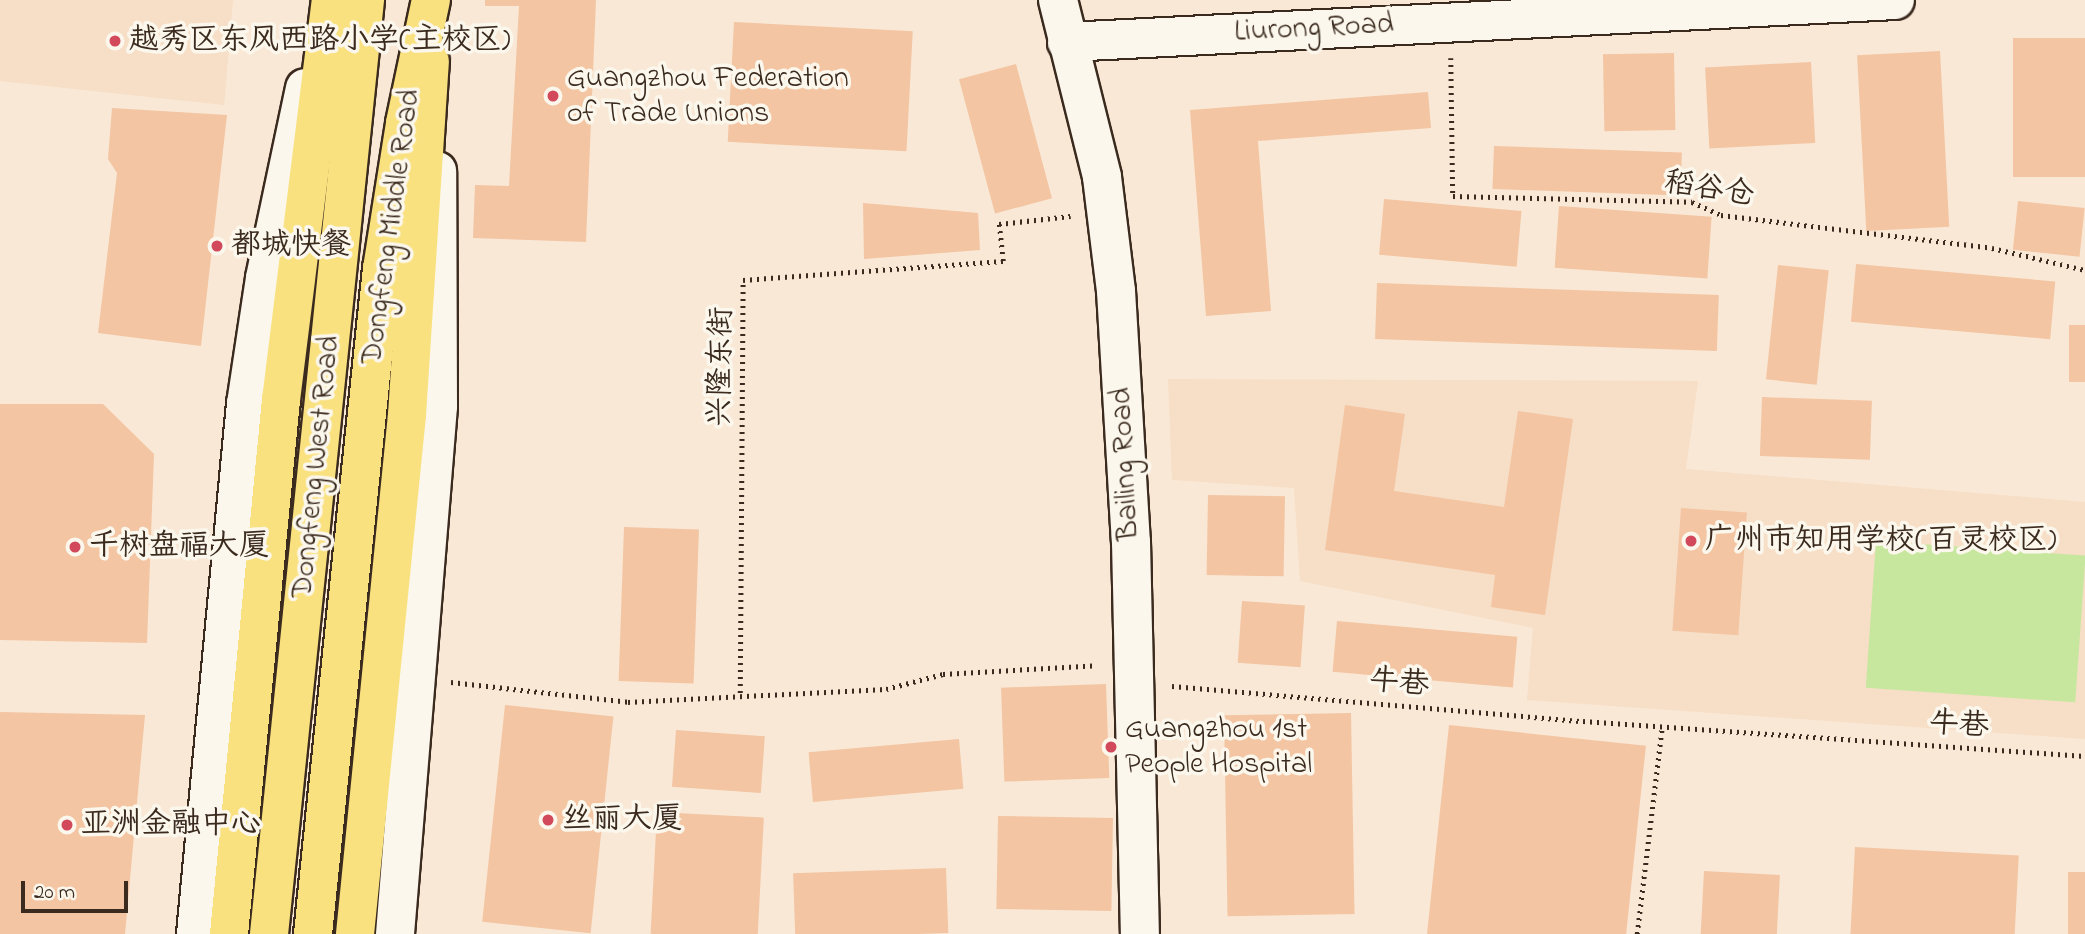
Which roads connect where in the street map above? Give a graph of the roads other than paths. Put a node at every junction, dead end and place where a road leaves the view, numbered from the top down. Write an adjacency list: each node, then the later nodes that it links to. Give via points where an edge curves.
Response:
1 (325, 0): 10 (street, via 265,278 246,404)
2 (331, 0): 11 (main road, via 281,400)
3 (365, 0): 12 (main road, Dongfeng West Road)
4 (434, 0): 9 (main road, Dongfeng Middle Road, via 392,193); 14 (main road, via 407,415); 15 (street, via 440,341)
5 (1058, 0): 8 (street, Bailing Road)
6 (1895, 0): 7 (street, Liurong Road)
7 (1544, 9): 8 (street, Liurong Road, via 1450,22)
8 (1067, 42): 16 (street, Bailing Road, via 1107,213 1124,399)
9 (366, 414): 13 (main road, Dongfeng West Road)
10 (196, 934)
11 (229, 934)
12 (269, 934)
13 (313, 934)
14 (355, 934)
15 (394, 934)
16 (1140, 934)

